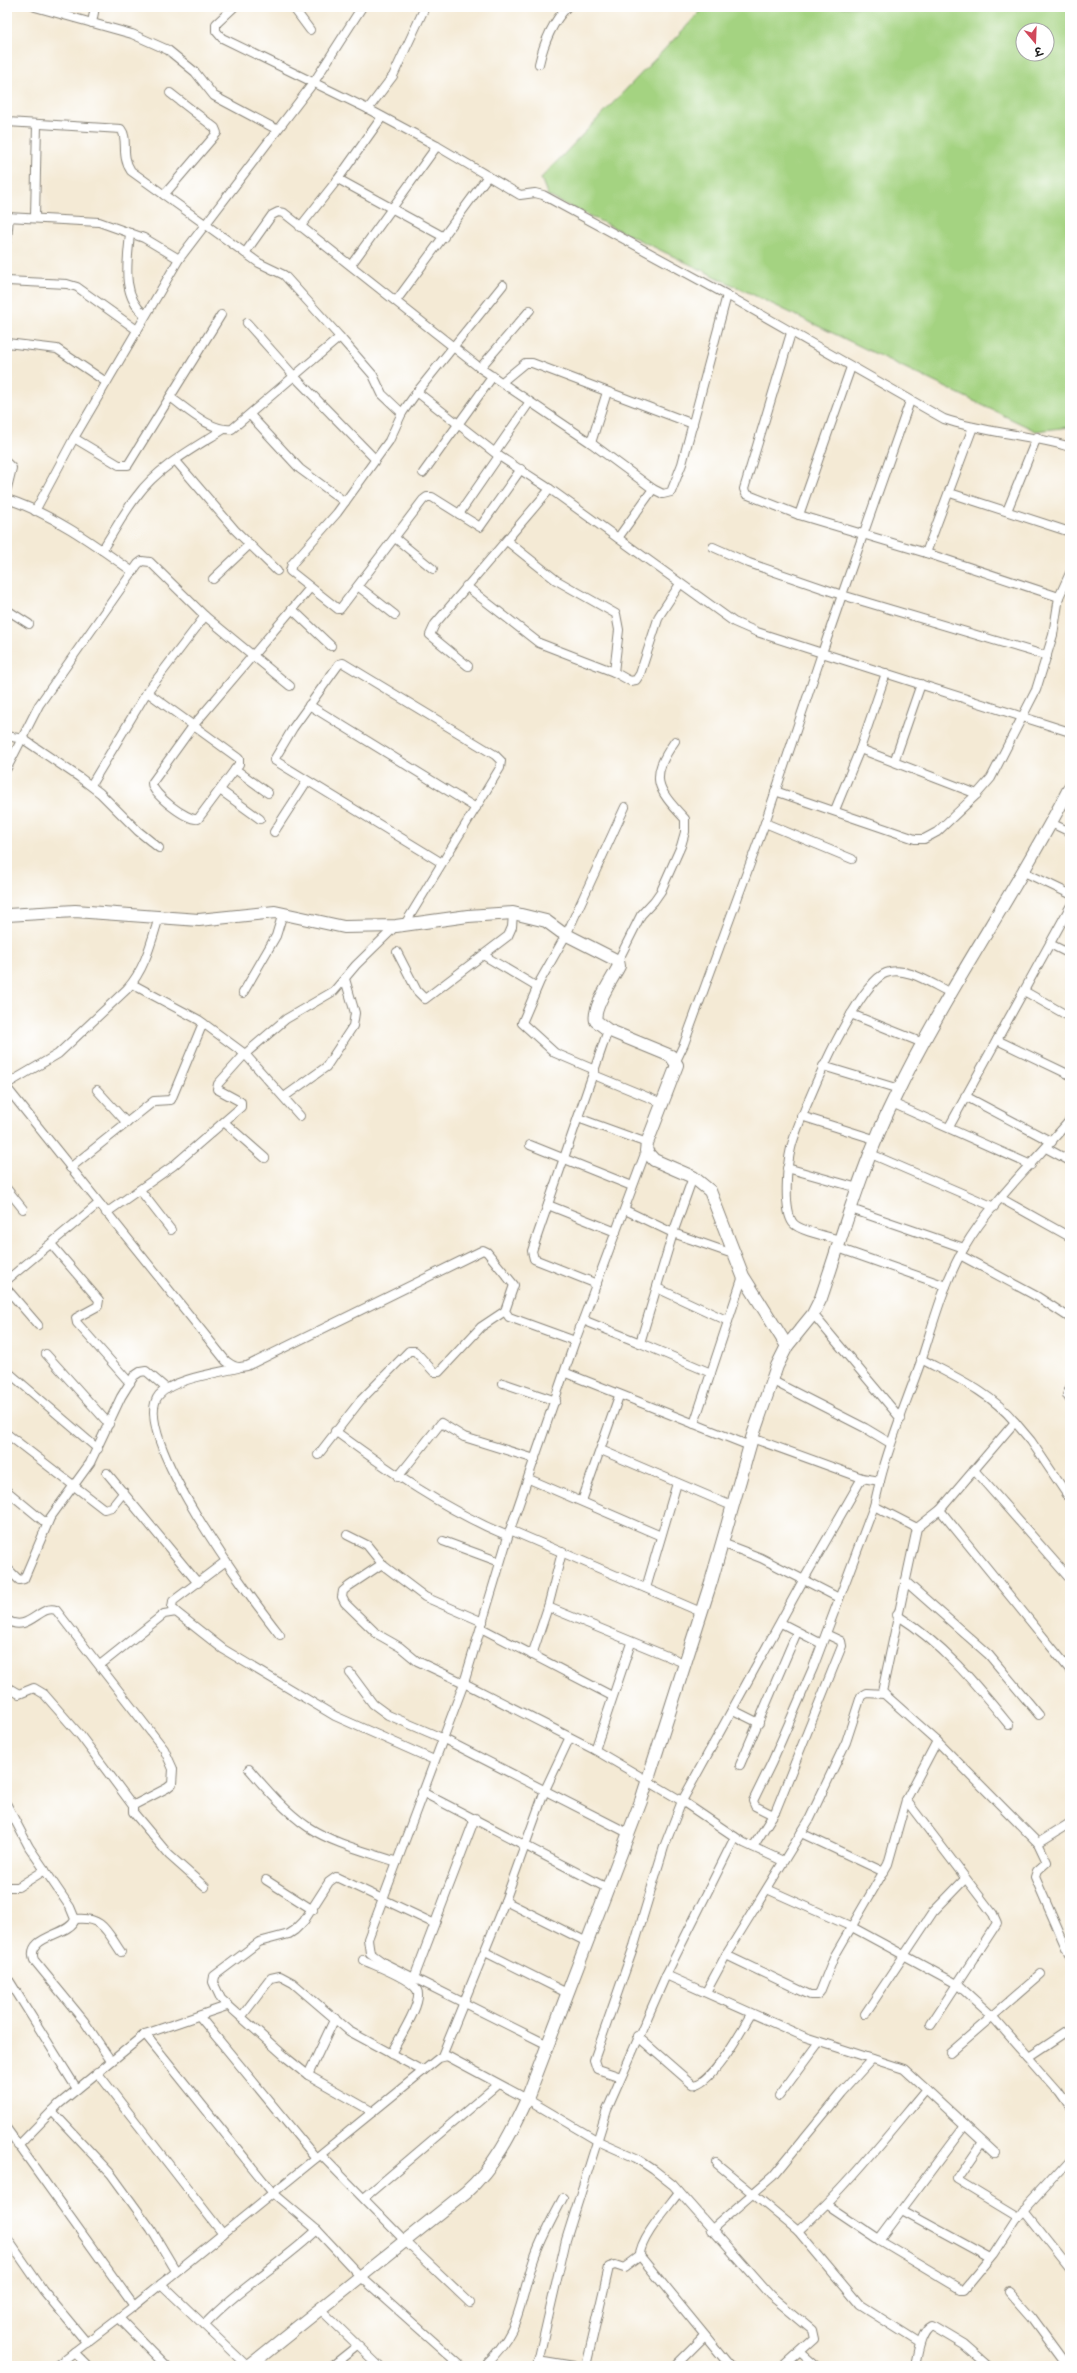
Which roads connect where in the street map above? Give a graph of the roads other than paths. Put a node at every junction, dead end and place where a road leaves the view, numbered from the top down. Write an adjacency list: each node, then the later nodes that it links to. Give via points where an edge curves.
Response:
1 (35, 7): 9 (street)
2 (95, 7): 9 (street)
3 (234, 7): 8 (street)
4 (293, 7): 10 (street)
5 (362, 7): 12 (street)
6 (425, 7): 14 (street, via 393,76)
7 (567, 7): 11 (street, via 550,31)
8 (224, 10): 12 (street, via 215,28 222,38)
9 (92, 23): 18 (street, via 132,34 168,50 186,64 214,96)
10 (310, 30)
11 (539, 64)
12 (314, 82): 14 (street); 18 (street)
13 (170, 93): 22 (street, via 215,128 217,133)
14 (368, 109): 15 (street)
15 (382, 117): 19 (street); 21 (street)
16 (7, 122): 17 (street)
17 (37, 124): 22 (street, via 121,129 128,166); 25 (street)
18 (276, 129): 26 (street)
19 (437, 146): 20 (street); 23 (street)
20 (488, 176): 29 (street); 36 (street, via 520,195 543,195)
21 (338, 179): 23 (street); 27 (street)
22 (164, 195): 26 (street)
23 (391, 206): 29 (street); 33 (street)
24 (8, 217): 25 (street); 30 (street)
25 (35, 218): 28 (street, via 98,222)
26 (206, 225): 31 (street); 32 (street)
27 (300, 227): 31 (street, via 284,213 275,213); 33 (street)
28 (130, 233): 32 (street, via 144,238); 39 (street, via 128,283 137,305)
29 (444, 237): 37 (street)
30 (7, 240)
31 (246, 253): 44 (street, via 259,263 284,275)
32 (179, 259): 39 (street)
33 (351, 265): 37 (street)
34 (7, 281): 42 (street, via 67,284 76,287)
35 (503, 285): 46 (street)
36 (728, 295): 43 (street); 61 (street)
37 (396, 301): 46 (street)
38 (530, 310): 48 (street)
39 (145, 314): 42 (street)
40 (221, 315): 55 (street)
41 (248, 323): 49 (street)
42 (137, 330): 51 (street)
43 (790, 333): 47 (street); 83 (street, via 744,489 748,496)
44 (340, 337): 49 (street); 58 (street, via 367,367 382,394)
45 (7, 343): 51 (street, via 57,349)
46 (453, 346): 48 (street); 53 (street)
47 (851, 366): 56 (street); 83 (street)
48 (480, 368): 50 (street)
49 (294, 376): 59 (street); 69 (street)
50 (493, 376): 52 (street); 60 (street)
51 (106, 382): 65 (street)
52 (502, 382): 54 (street, via 528,363); 57 (street)
53 (417, 392): 58 (street); 60 (street)
54 (607, 392): 61 (street); 66 (street)
55 (170, 397): 63 (street); 65 (street, via 128,465 119,465)
56 (910, 400): 62 (street, via 944,419); 85 (street)
57 (529, 403): 66 (street); 68 (street)
58 (402, 413): 69 (street, via 389,441)
59 (250, 415): 63 (street, via 235,427); 79 (street, via 300,469)
60 (456, 424): 68 (street); 73 (street)
61 (693, 424): 76 (street, via 682,464 670,492 663,494)
62 (973, 426): 64 (street); 77 (street)
63 (224, 429): 70 (street)
64 (1037, 437): 67 (street); 81 (street)
65 (74, 438): 80 (street)
66 (591, 443): 76 (street)
67 (1070, 447)
68 (497, 454): 72 (street); 82 (street)
69 (375, 459): 79 (street)
70 (176, 461): 89 (street); 91 (street, via 154,477 137,495)
71 (7, 463): 74 (street, via 13,472)
72 (521, 469): 75 (street); 82 (street, via 481,527 477,527)
73 (423, 473)
74 (7, 488)
75 (550, 489): 87 (street); 88 (street)
76 (653, 489): 87 (street)
77 (950, 493): 81 (street); 92 (street)
78 (7, 500): 80 (street)
79 (345, 502): 101 (street, via 290,568 292,574)
80 (35, 511): 91 (street)
81 (1008, 511): 84 (street)
82 (459, 514): 86 (street, via 432,497 427,497)
83 (799, 515): 85 (street)
84 (1070, 532)
85 (864, 535): 92 (street); 102 (street)
86 (395, 538): 93 (street); 100 (street)
87 (618, 538): 98 (street)
88 (507, 541): 99 (street); 114 (street, via 556,580 616,614 619,630)
89 (250, 544): 94 (street); 97 (street)
90 (713, 546): 102 (street, via 749,563)
91 (102, 550): 95 (street)
92 (926, 553): 103 (street)
93 (433, 569)
94 (277, 571)
95 (133, 572): 106 (street, via 142,561 150,562); 124 (street, via 39,705)
96 (1070, 573): 103 (street)
97 (214, 579)
98 (680, 584): 110 (street, via 744,628); 114 (street, via 658,616 638,678 630,682)
99 (466, 586): 113 (street, via 435,624 430,635); 114 (street, via 540,643)
100 (359, 587): 101 (street, via 340,609); 107 (street)
101 (310, 588): 104 (street)
102 (842, 595): 110 (street); 112 (street)
103 (1059, 597): 112 (street)
104 (292, 609): 109 (street); 111 (street)
105 (7, 610): 108 (street)
106 (206, 616): 111 (street); 118 (street)
107 (395, 616)
108 (29, 624)
109 (331, 646)
110 (822, 653): 115 (street); 134 (street)
111 (252, 656): 117 (street); 121 (street)
112 (1047, 656): 120 (street, via 1036,690)
113 (468, 666)
114 (614, 672)
115 (886, 673): 116 (street); 126 (street)
116 (921, 684): 120 (street); 127 (street)
117 (290, 686)
118 (147, 692): 121 (street); 131 (street)
119 (310, 705): 130 (street, via 274,758 276,762); 138 (street); 138 (street, via 337,666 343,664 495,755 501,761 500,768)
120 (1023, 717): 122 (street); 136 (street, via 991,778)
121 (193, 726): 129 (street, via 240,759); 133 (street, via 151,786 174,808 195,820 200,818)
122 (1070, 732)
123 (7, 736): 124 (street)
124 (22, 738): 128 (street); 131 (street)
125 (675, 741): 161 (street, via 663,758 659,767 659,777 664,797 685,819 685,832 658,897 641,915)
126 (860, 748): 127 (street); 139 (street)
127 (894, 762): 136 (street)
128 (7, 768)
129 (235, 769): 133 (street); 135 (street)
130 (307, 781): 143 (street); 147 (street)
131 (90, 785): 145 (street)
132 (1070, 787): 142 (street)
133 (220, 790): 140 (street)
134 (775, 791): 139 (street); 141 (street)
135 (268, 793)
136 (977, 794): 139 (street, via 938,832 920,839)
137 (625, 806): 156 (street)
138 (476, 808): 147 (street)
139 (835, 810)
140 (260, 819)
141 (765, 823): 146 (street); 175 (street)
142 (1051, 823): 144 (street); 148 (street)
143 (274, 832)
144 (1070, 832)
145 (159, 848)
146 (852, 859)
147 (442, 864): 155 (street)
148 (1024, 872): 149 (street); 167 (street)
149 (1070, 894)
150 (1070, 907): 157 (street)
151 (283, 913): 154 (street, via 255,913 199,920); 155 (street, via 331,926); 166 (street, via 276,936)
152 (513, 913): 155 (street, via 496,912); 156 (street, via 532,916); 160 (street, via 511,932)
153 (7, 915): 154 (street, via 75,911)
154 (159, 917): 163 (street, via 144,963)
155 (401, 925): 162 (street)
156 (567, 933): 161 (street); 164 (street)
157 (1050, 944): 159 (street); 165 (street)
158 (397, 952): 160 (street, via 422,999)
159 (1070, 954)
160 (483, 955): 164 (street)
161 (618, 961): 171 (street, via 619,966 596,1013 596,1021)
162 (344, 979): 174 (street, via 334,991 286,1019); 184 (street, via 356,1013 353,1026 326,1067)
163 (132, 984): 170 (street); 179 (street, via 58,1054)
164 (537, 987): 177 (street, via 523,1018 523,1026 555,1052)
165 (1024, 990): 169 (street); 172 (street)
166 (244, 993)
167 (951, 993): 168 (street, via 908,973 892,971 875,980); 173 (street)
168 (851, 1014): 173 (street); 176 (street)
169 (1070, 1017)
170 (204, 1024): 174 (street); 192 (street, via 171,1100 154,1101)
171 (608, 1030): 175 (street, via 665,1053); 177 (street)
172 (997, 1040): 178 (street); 183 (street)
173 (923, 1043): 181 (street)
174 (245, 1054): 184 (street); 191 (street, via 217,1087 219,1091 243,1105)
175 (676, 1061): 185 (street, via 677,1068)
176 (823, 1066): 181 (street); 188 (street)
177 (594, 1072): 185 (street); 189 (street)
178 (1070, 1075)
179 (7, 1084)
180 (7, 1088): 204 (street)
181 (899, 1089): 186 (street)
182 (97, 1090): 192 (street)
183 (965, 1096): 193 (street); 195 (street)
184 (284, 1097): 187 (street)
185 (662, 1103): 197 (street)
186 (892, 1103): 193 (street); 194 (street)
187 (300, 1116)
188 (802, 1116): 194 (street); 205 (street)
189 (578, 1118): 197 (street); 200 (street)
190 (1070, 1120): 195 (street)
191 (224, 1122): 201 (street); 210 (street, via 173,1166)
192 (127, 1123): 204 (street)
193 (949, 1127): 203 (street)
194 (877, 1140): 199 (street)
195 (1052, 1142): 198 (street)
196 (530, 1145): 200 (street)
197 (646, 1147): 206 (street, via 654,1160); 207 (street)
198 (1046, 1148): 202 (street); 203 (street)
199 (871, 1154): 208 (street); 214 (street)
200 (565, 1157): 207 (street); 213 (street)
201 (265, 1158)
202 (1070, 1161)
203 (1031, 1165): 211 (street)
204 (70, 1168): 212 (street)
205 (786, 1168): 208 (street); 224 (street, via 792,1222 800,1228)
206 (693, 1177): 221 (street); 226 (street, via 710,1191 715,1200)
207 (632, 1186): 217 (street)
208 (858, 1188): 216 (street)
209 (7, 1189): 215 (street)
210 (140, 1190): 218 (street); 219 (street)
211 (1002, 1199): 214 (street); 222 (street)
212 (98, 1204): 218 (street); 223 (street)
213 (548, 1205): 220 (street); 229 (street, via 532,1251 534,1259)
214 (994, 1207): 225 (street)
215 (23, 1209)
216 (851, 1209): 224 (street); 225 (street)
217 (625, 1210): 220 (street); 221 (street)
218 (106, 1213): 244 (street, via 226,1361)
219 (171, 1230)
220 (616, 1232): 229 (street)
221 (673, 1233): 226 (street); 232 (street)
222 (1070, 1237)
223 (51, 1244): 228 (street); 250 (street, via 99,1300 98,1306 76,1318 77,1323)
224 (839, 1244): 230 (street); 234 (street)
225 (962, 1252): 230 (street); 235 (street)
226 (733, 1254): 227 (street)
227 (743, 1276): 237 (street); 241 (street)
228 (7, 1280)
229 (597, 1284): 236 (street)
230 (946, 1286): 243 (street)
231 (7, 1288): 238 (street)
232 (657, 1288): 237 (street); 240 (street)
233 (505, 1311): 239 (street, via 512,1319); 244 (street, via 514,1285 483,1250 247,1366); 260 (street, via 481,1327 439,1372 434,1372 415,1351 409,1352 360,1401)
234 (813, 1314): 241 (street); 256 (street)
235 (1070, 1318)
236 (584, 1320): 239 (street); 240 (street)
237 (728, 1321): 247 (street)
238 (38, 1325)
239 (575, 1341): 246 (street)
240 (640, 1343): 247 (street)
241 (787, 1346): 248 (street)
242 (46, 1354): 258 (street)
243 (921, 1359): 256 (street); 257 (street, via 990,1397)
244 (238, 1368): 252 (street)
245 (7, 1371): 264 (street)
246 (566, 1373): 253 (street); 255 (street)
247 (711, 1373): 259 (street)
248 (772, 1381): 262 (street); 263 (street)
249 (503, 1382): 255 (street)
250 (130, 1383): 252 (street, via 140,1372 146,1371); 258 (street)
251 (1070, 1388): 254 (street, via 1067,1395)
252 (167, 1389): 291 (street, via 159,1395 154,1405 153,1414 160,1443 177,1483)
253 (619, 1396): 259 (street); 265 (street)
254 (1070, 1400)
255 (556, 1401): 267 (street)
256 (901, 1419): 263 (street)
257 (1015, 1422): 268 (street); 278 (street)
258 (109, 1424): 264 (street)
259 (694, 1424): 262 (street)
260 (336, 1431): 266 (street); 270 (street)
261 (8, 1438): 275 (street)
262 (751, 1442): 271 (street); 280 (street)
263 (890, 1443): 273 (street)
264 (98, 1449): 275 (street)
265 (601, 1450): 274 (street); 279 (street)
266 (318, 1455)
267 (535, 1459): 270 (street, via 464,1437 440,1423); 272 (street)
268 (974, 1470): 282 (street); 296 (street)
269 (107, 1474): 277 (street)
270 (398, 1477): 285 (street, via 435,1500)
271 (862, 1478): 273 (street); 295 (street)
272 (529, 1479): 279 (street); 285 (street)
273 (880, 1481): 281 (street)
274 (677, 1483): 280 (street); 287 (street)
275 (75, 1485): 277 (street, via 104,1509 112,1508); 283 (street)
276 (7, 1491): 283 (street)
277 (124, 1492): 298 (street)
278 (1070, 1499)
279 (582, 1501): 287 (street)
280 (732, 1506): 289 (street)
281 (874, 1506): 284 (street); 300 (street)
282 (940, 1510): 284 (street); 316 (street)
283 (47, 1524): 294 (street, via 24,1579 19,1580)
284 (917, 1528): 297 (street)
285 (509, 1533): 290 (street); 292 (street)
286 (347, 1535): 293 (street, via 367,1545)
287 (661, 1536): 299 (street)
288 (443, 1541): 292 (street)
289 (722, 1542): 295 (street); 303 (street)
290 (562, 1552): 299 (street); 301 (street)
291 (226, 1561): 298 (street); 310 (street)
292 (500, 1562): 307 (street)
293 (382, 1564): 307 (street, via 425,1597); 318 (street, via 344,1591 342,1597 345,1603 377,1634 400,1647 417,1661)
294 (7, 1568)
295 (800, 1578): 300 (street); 306 (street)
296 (1070, 1579)
297 (904, 1580): 304 (street); 323 (street, via 988,1655)
298 (198, 1582): 302 (street, via 173,1601 172,1607)
299 (646, 1588): 303 (street)
300 (839, 1598): 309 (street)
301 (548, 1607): 311 (street); 313 (street)
302 (176, 1612): 315 (street, via 164,1614); 330 (street, via 223,1649 335,1716)
303 (701, 1612): 314 (street)
304 (897, 1615): 320 (street, via 882,1689); 325 (street, via 919,1628 949,1655)
305 (7, 1620): 315 (street, via 23,1623 47,1610 56,1610)
306 (780, 1623): 308 (street); 322 (street)
307 (482, 1625): 313 (street); 318 (street)
308 (797, 1632): 312 (street); 324 (street)
309 (826, 1634): 312 (street); 340 (street, via 840,1641 842,1646)
310 (280, 1635)
311 (632, 1643): 314 (street); 321 (street)
312 (822, 1644): 340 (street, via 752,1803)
313 (532, 1655): 321 (street)
314 (684, 1663): 333 (street)
315 (100, 1664): 339 (street, via 164,1749 173,1769 174,1779 167,1788)
316 (1070, 1670)
317 (350, 1673): 326 (street, via 380,1710)
318 (464, 1683): 326 (street); 327 (street)
319 (7, 1687): 339 (street, via 19,1694 34,1688 44,1694 80,1735)
320 (884, 1694): 328 (street); 344 (street, via 866,1693 861,1696 831,1777)
321 (612, 1696): 329 (street)
322 (733, 1710): 324 (street); 337 (street)
323 (1039, 1716)
324 (759, 1723): 331 (street)
325 (1009, 1725)
326 (442, 1738): 330 (street); 334 (street)
327 (569, 1739): 329 (street); 334 (street)
328 (938, 1741): 336 (street); 346 (street)
329 (595, 1750): 333 (street)
330 (434, 1760): 335 (street)
331 (740, 1766)
332 (249, 1769): 350 (street, via 277,1800 309,1828 328,1838)
333 (648, 1781): 337 (street); 343 (street)
334 (546, 1790): 343 (street); 347 (street)
335 (422, 1792): 341 (street); 350 (street)
336 (906, 1800): 352 (street); 353 (street)
337 (682, 1801): 345 (street); 402 (street, via 664,1847 594,2063 597,2068)
338 (7, 1805): 351 (street, via 29,1847)
339 (133, 1806): 356 (street, via 136,1816 169,1855)
340 (773, 1814): 348 (street)
341 (475, 1818): 347 (street); 363 (street)
342 (1070, 1823): 346 (street)
343 (628, 1833): 357 (street)
344 (801, 1833): 349 (street); 352 (street)
345 (735, 1837): 348 (street); 373 (street)
346 (1038, 1843): 370 (street, via 1047,1862 1037,1871 1035,1877)
347 (525, 1844): 357 (street); 360 (street)
348 (753, 1847): 349 (street)
349 (783, 1861): 358 (street)
350 (397, 1862): 359 (street)
351 (45, 1870): 355 (street, via 18,1887); 362 (street, via 70,1907)
352 (884, 1872): 364 (street)
353 (965, 1879): 368 (street, via 933,1912); 376 (street, via 993,1914 997,1923)
354 (266, 1880): 361 (street)
355 (7, 1887)
356 (204, 1887)
357 (609, 1889): 365 (street)
358 (767, 1889): 364 (street); 369 (street)
359 (383, 1899): 361 (street, via 336,1877 329,1882); 363 (street); 375 (street, via 368,1939 368,1949 373,1956)
360 (505, 1901): 365 (street); 367 (street)
361 (313, 1910): 380 (street, via 304,1922 289,1934 259,1942 214,1976 217,1994)
362 (75, 1919): 366 (street, via 93,1919 99,1922); 398 (street, via 72,1925 38,1944 33,1957 84,2021)
363 (433, 1923): 375 (street)
364 (852, 1927): 368 (street); 369 (street, via 834,1957 817,1995 810,1995)
365 (588, 1942): 378 (street)
366 (121, 1952)
367 (485, 1952): 378 (street); 379 (street)
368 (904, 1954): 376 (street); 382 (street)
369 (726, 1955): 377 (street)
370 (1070, 1957)
371 (363, 1960): 394 (street, via 404,1980 413,1986 418,1995 417,2005)
372 (1041, 1974): 383 (street)
373 (666, 1975): 377 (street); 390 (street)
374 (7, 1977): 404 (street)
375 (414, 1978): 379 (street)
376 (957, 1984): 383 (street); 387 (street)
377 (706, 1992): 381 (street)
378 (567, 1993): 392 (street)
379 (464, 2002): 392 (street); 395 (street)
380 (227, 2006): 384 (street); 385 (street)
381 (751, 2014): 390 (street, via 723,2059 706,2081 699,2085 692,2084); 391 (street)
382 (865, 2014)
383 (991, 2015): 393 (street); 396 (street)
384 (242, 2016): 386 (street, via 264,1985 271,1978 280,1976 293,1983); 401 (street)
385 (200, 2017): 389 (street); 417 (street)
386 (335, 2018): 394 (street, via 349,2031); 401 (street)
387 (931, 2024)
388 (1070, 2029): 396 (street)
389 (145, 2034): 398 (street); 421 (street)
390 (637, 2036): 402 (street)
391 (819, 2042): 397 (street); 406 (street)
392 (548, 2045): 407 (street)
393 (950, 2053)
394 (391, 2054): 399 (street)
395 (442, 2056): 399 (street); 403 (street, via 451,2056)
396 (1028, 2057): 408 (street)
397 (872, 2059): 405 (street, via 904,2070); 423 (street, via 782,2166)
398 (111, 2061): 400 (street)
399 (423, 2071): 410 (street)
400 (97, 2072): 404 (street); 433 (street)
401 (308, 2075): 410 (street)
402 (621, 2077): 413 (street, via 602,2124)
403 (498, 2084): 407 (street); 424 (street)
404 (77, 2089): 409 (street)
405 (926, 2089): 411 (street); 426 (street)
406 (778, 2096)
407 (527, 2099): 413 (street); 435 (street, via 508,2139 478,2181)
408 (1070, 2108)
409 (52, 2112): 415 (street); 440 (street, via 112,2174 152,2229)
410 (373, 2112): 417 (street)
411 (965, 2125): 414 (street); 427 (street)
412 (7, 2129): 415 (street)
413 (598, 2142): 422 (street, via 636,2158 669,2181); 455 (street, via 566,2240)
414 (983, 2142): 416 (street); 429 (street, via 956,2180)
415 (18, 2146): 445 (street)
416 (994, 2153)
417 (319, 2157): 421 (street); 424 (street)
418 (1067, 2163): 420 (street); 428 (street)
419 (716, 2164): 423 (street)
420 (1070, 2173)
421 (272, 2192): 430 (street); 433 (street)
422 (679, 2192): 431 (street); 437 (street, via 646,2238 639,2250)
423 (751, 2195): 431 (street); 432 (street)
424 (364, 2198): 435 (street)
425 (563, 2198): 463 (street, via 536,2253 509,2338)
426 (827, 2205): 432 (street); 436 (street)
427 (902, 2210): 436 (street); 438 (street)
428 (1024, 2210): 429 (street); 439 (street)
429 (1018, 2217): 438 (street)
430 (317, 2230): 441 (street); 448 (street)
431 (711, 2230): 454 (street, via 770,2295 812,2330 814,2339)
432 (798, 2231): 451 (street, via 860,2305)
433 (223, 2234): 440 (street)
434 (7, 2238): 450 (street, via 43,2290)
435 (404, 2240): 441 (street); 444 (street)
436 (879, 2240): 438 (street, via 961,2289 967,2287)
437 (640, 2256): 449 (street); 465 (street, via 624,2268 615,2265 609,2267)
438 (990, 2258)
439 (1070, 2268)
440 (176, 2271): 442 (street)
441 (360, 2276): 446 (street); 462 (street)
442 (161, 2284): 445 (street); 448 (street)
443 (1009, 2291): 472 (street, via 1032,2317)
444 (470, 2303)
445 (134, 2306): 447 (street)
446 (320, 2309): 452 (street); 459 (street)
447 (119, 2318): 450 (street); 458 (street)
448 (204, 2324): 459 (street)
449 (705, 2336): 466 (street); 467 (street)
450 (87, 2343): 453 (street)
451 (920, 2343): 470 (street); 471 (street, via 928,2328 934,2326 964,2345)
452 (357, 2346): 460 (street); 461 (street)
453 (74, 2352): 456 (street); 457 (street)
454 (800, 2352): 468 (street); 469 (street)
455 (538, 2363): 464 (street)
456 (56, 2366)
457 (88, 2366)
458 (166, 2366)
459 (248, 2366)
460 (332, 2366)
461 (379, 2366)
462 (461, 2366)
463 (484, 2366)
464 (574, 2366)
465 (586, 2366)
466 (675, 2366)
467 (730, 2366)
468 (784, 2366)
469 (816, 2366)
470 (915, 2366)
471 (988, 2366)
472 (1068, 2366)

